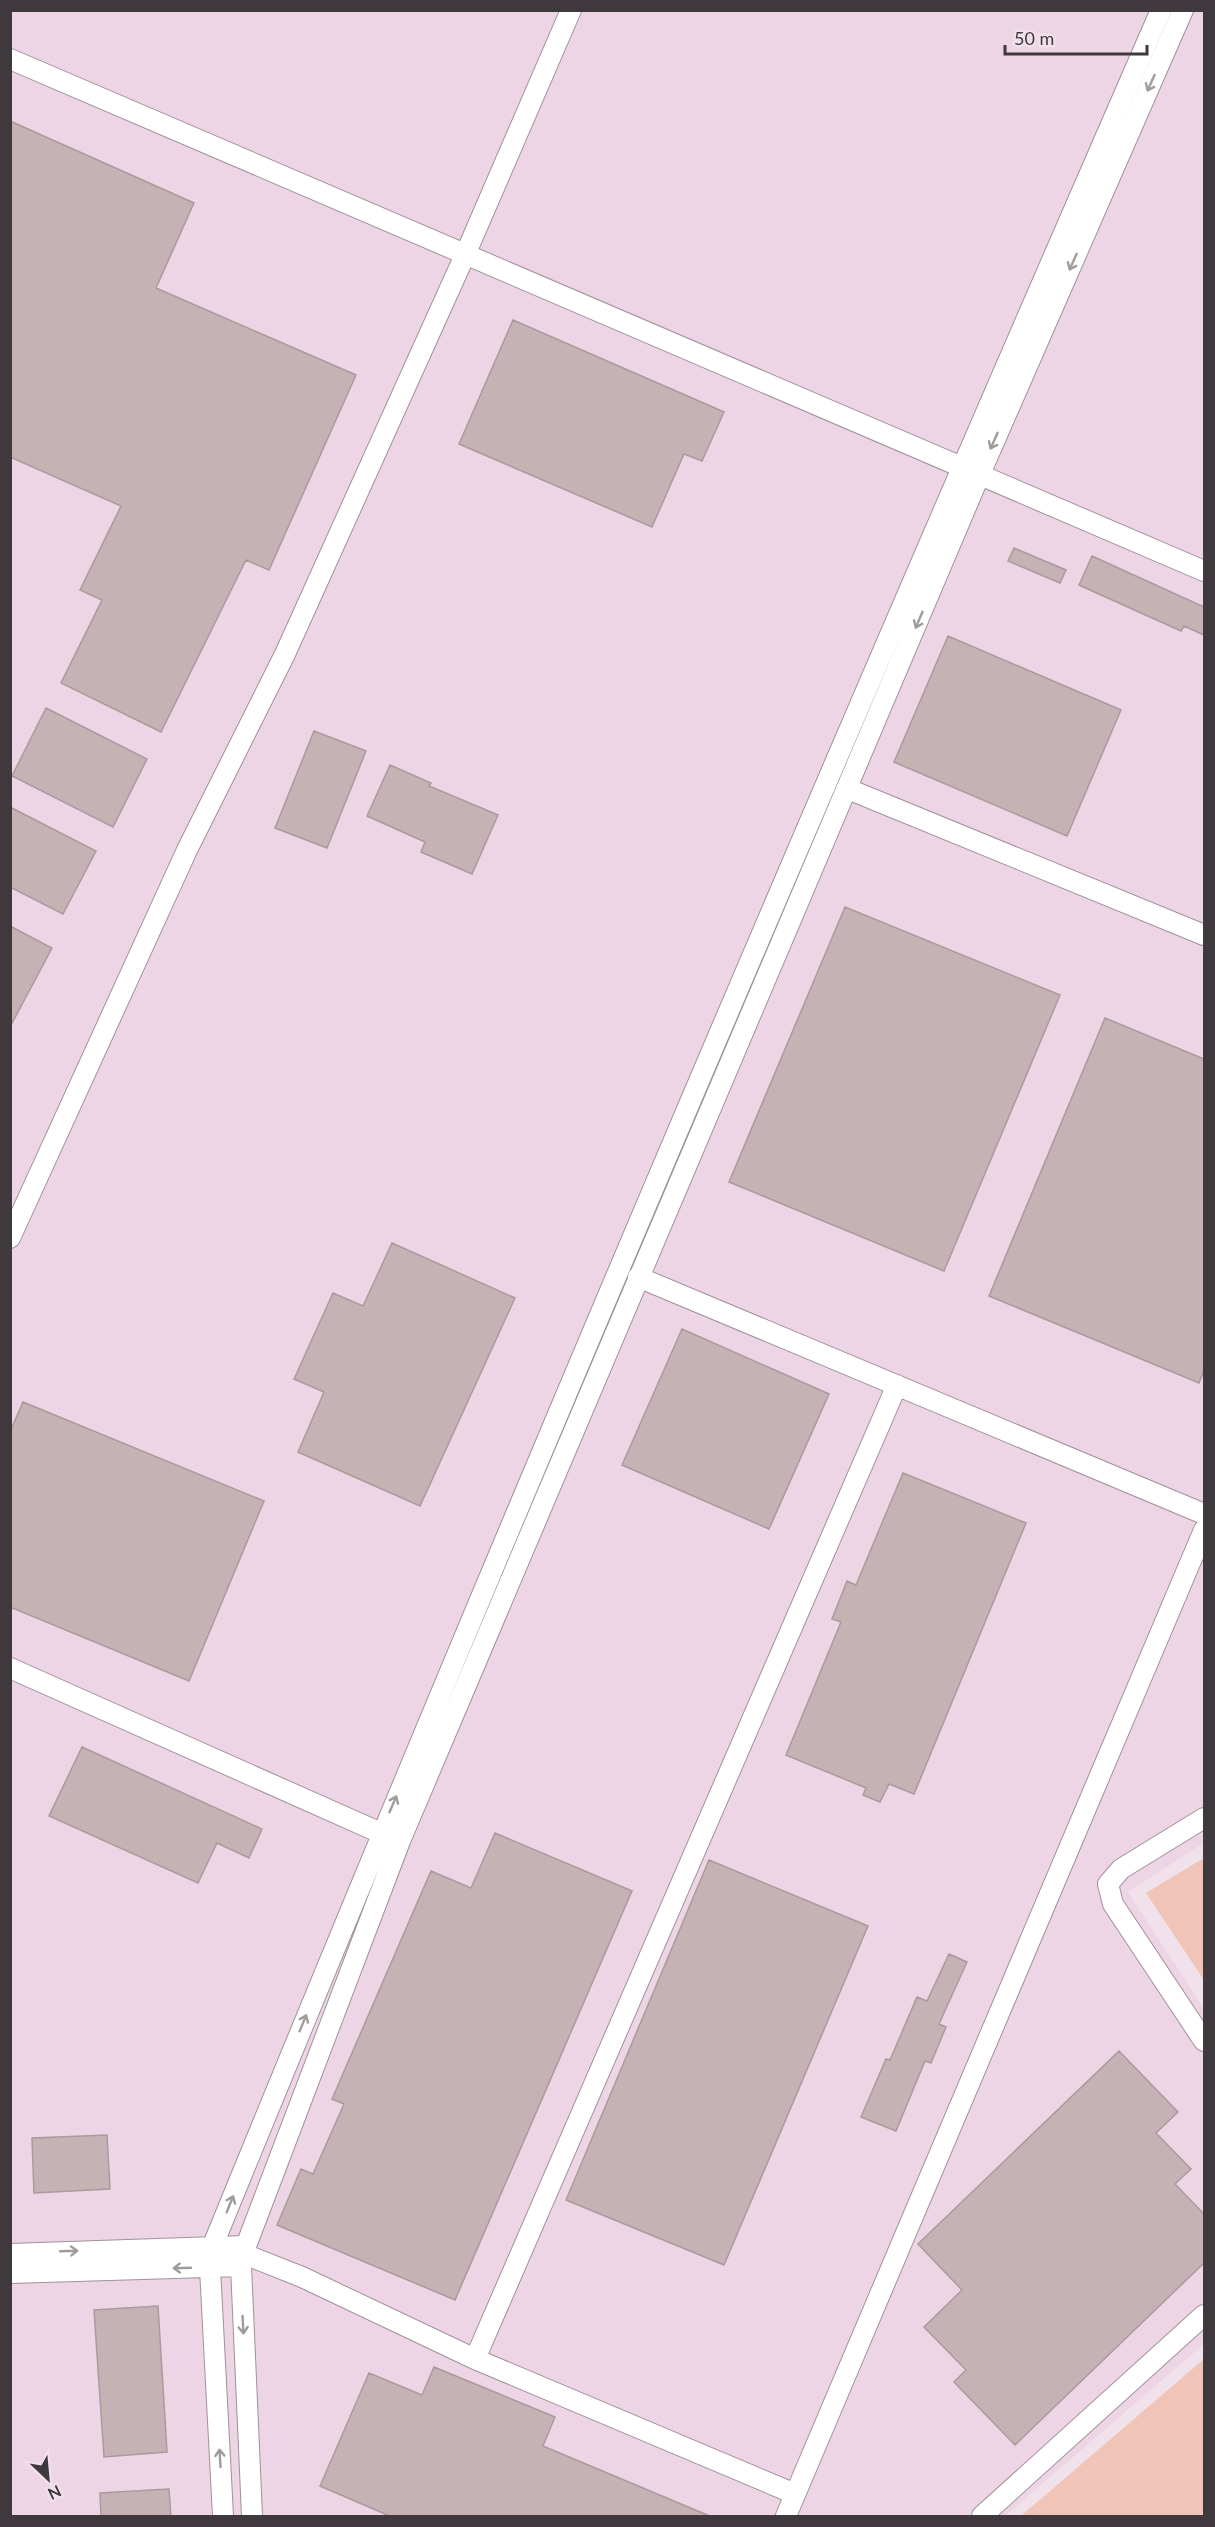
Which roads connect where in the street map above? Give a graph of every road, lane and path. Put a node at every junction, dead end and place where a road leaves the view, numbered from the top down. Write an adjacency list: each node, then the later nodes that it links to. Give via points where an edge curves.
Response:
1 (571, 10): 5 (street)
2 (1161, 10): 6 (street)
3 (1183, 10): 7 (street, one-way to 7)
4 (10, 59): 5 (street)
5 (465, 255): 6 (street); 11 (street, via 285,654 187,850)
6 (961, 466): 7 (street); 18 (street, one-way to 6)
7 (980, 474): 8 (street); 9 (street, one-way to 9)
8 (1204, 571)
9 (848, 789): 10 (street); 12 (street)
10 (1204, 935)
11 (10, 1238)
12 (638, 1277): 13 (street); 19 (street)
13 (897, 1385): 14 (street); 27 (street)
14 (1204, 1514)
15 (1204, 1530): 28 (street)
16 (10, 1668): 18 (street)
17 (1204, 1818): 20 (street, via 1120,1869 1108,1884 1113,1904)
18 (381, 1834): 19 (street); 21 (street, one-way to 18)
19 (399, 1841): 23 (street)
20 (1204, 2041)
21 (213, 2245): 22 (street, one-way to 21); 23 (street); 24 (street)
22 (10, 2254)
23 (244, 2255): 24 (street); 27 (street, via 302,2277); 30 (street, one-way to 30)
24 (210, 2268): 25 (street, one-way to 25); 29 (street, one-way to 24)
25 (10, 2273)
26 (1204, 2315): 32 (street)
27 (475, 2359): 28 (street)
28 (795, 2494): 31 (street)
29 (223, 2517)
30 (252, 2517)
31 (786, 2517)
32 (982, 2517)

